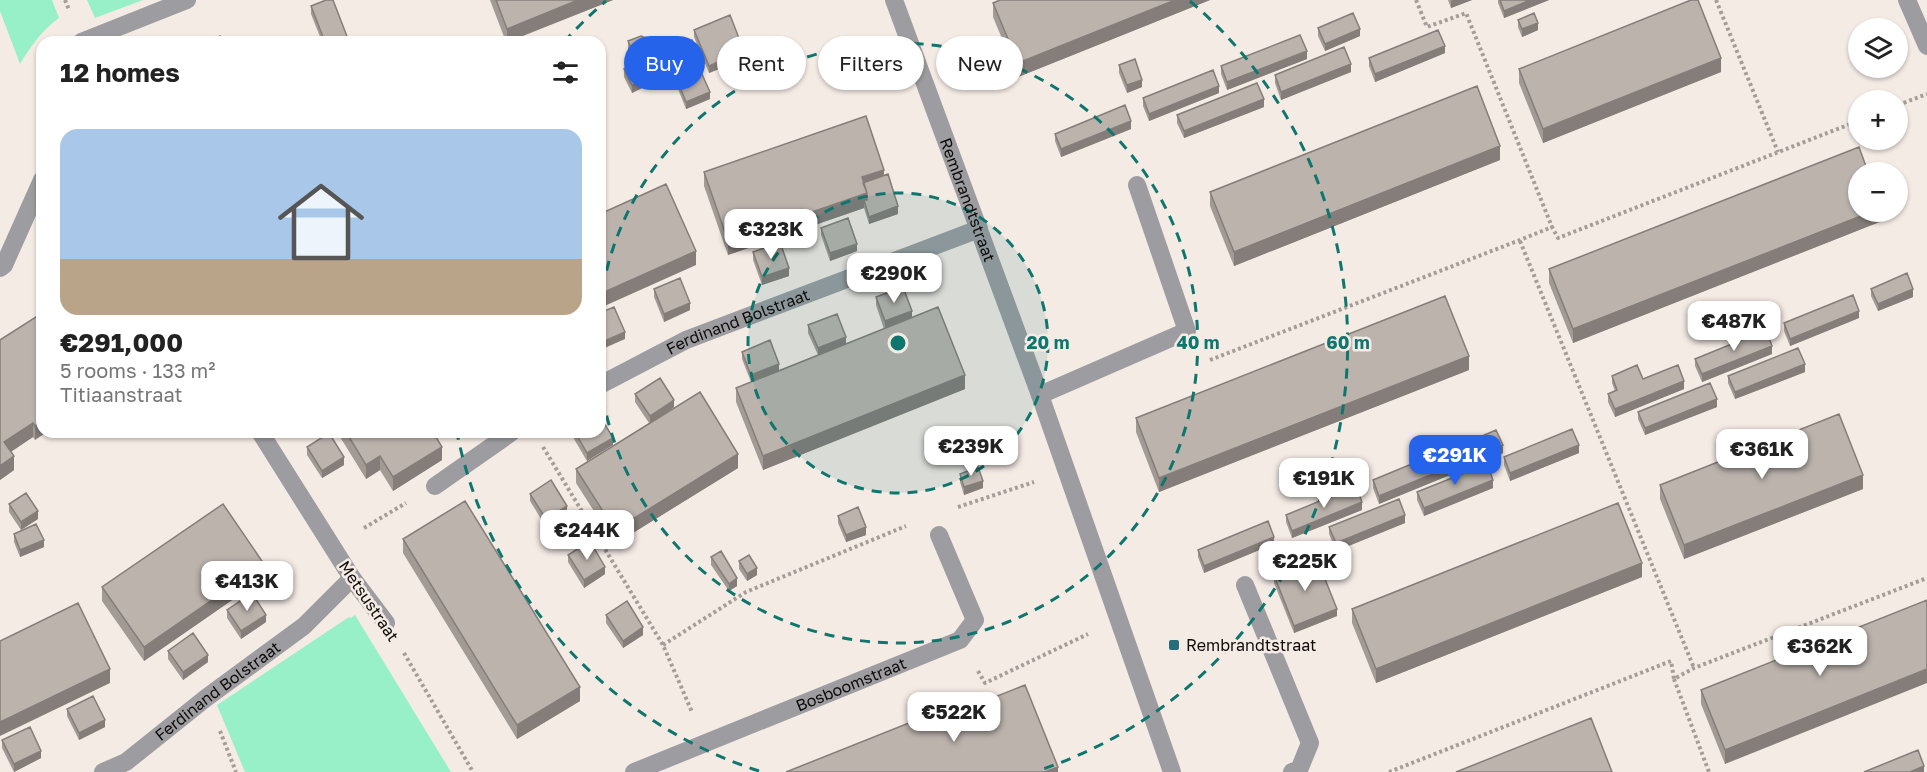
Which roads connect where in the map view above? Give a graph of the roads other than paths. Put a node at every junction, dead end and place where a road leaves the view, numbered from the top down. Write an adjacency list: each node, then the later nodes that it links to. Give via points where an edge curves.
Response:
1 (187, 0): 4 (street)
2 (894, 0): 8 (street, Rembrandtstraat)
3 (1907, 0): 5 (street)
4 (96, 36)
5 (1927, 46)
6 (1137, 185): 11 (street, via 1187,331)
7 (36, 193): 9 (street)
8 (979, 229): 10 (street, Ferdinand Bolstraat, via 686,340); 11 (street, Rembrandtstraat)
9 (0, 268)
10 (606, 382)
11 (1040, 395): 21 (street, Rembrandtstraat)
12 (264, 438): 16 (street, Metsustraat)
13 (503, 438): 14 (street)
14 (435, 486)
15 (939, 535): 20 (street, Bosboomstraat, via 975,620 960,640)
16 (352, 578): 18 (street, Metsustraat); 19 (street, Ferdinand Bolstraat, via 304,626 126,762)
17 (1245, 585): 22 (street, via 1310,743 1299,770)
18 (386, 623)
19 (103, 772)
20 (634, 772)
21 (1172, 772)
22 (1292, 772)

